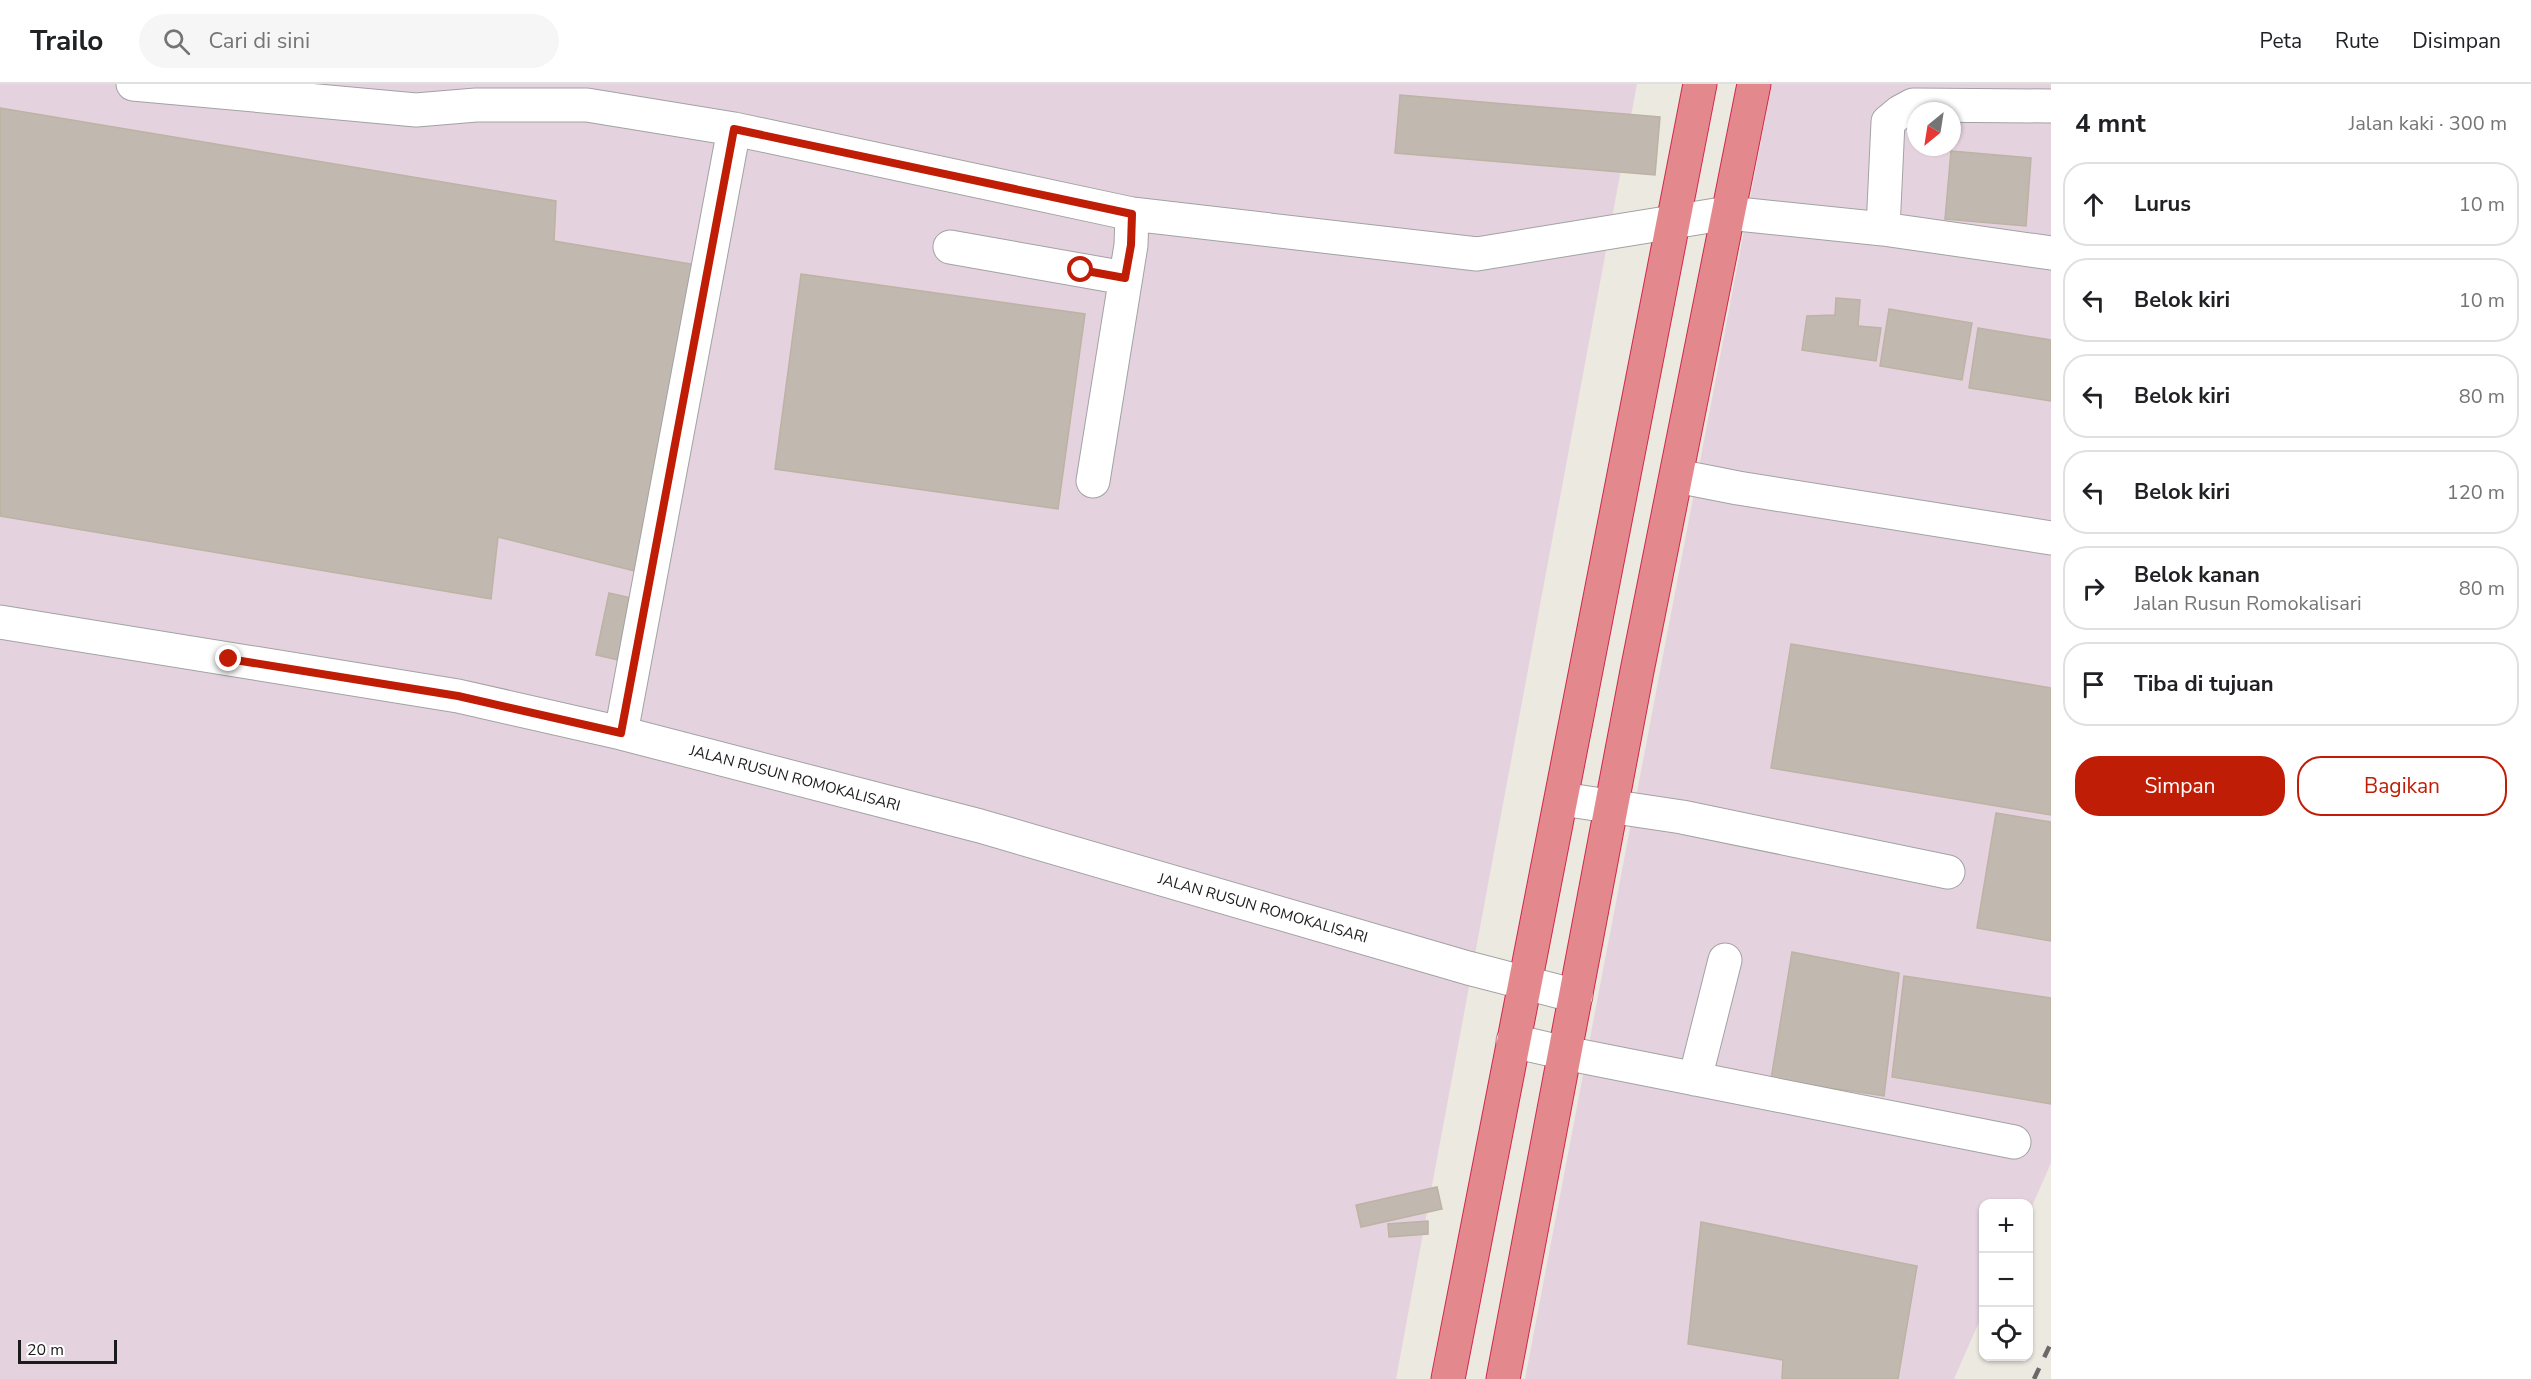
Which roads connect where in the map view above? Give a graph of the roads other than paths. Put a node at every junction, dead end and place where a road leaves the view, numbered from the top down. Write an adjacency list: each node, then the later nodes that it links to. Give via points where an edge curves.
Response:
1 (134, 84): 5 (street, via 416,110 476,105 587,105)
2 (1700, 84): 8 (highway)
3 (1754, 84): 6 (highway)
4 (2051, 106): 9 (street, via 1913,105 1900,112 1888,122)
5 (734, 129): 7 (street); 17 (street)
6 (1728, 213): 8 (street); 9 (street); 13 (highway)
7 (1132, 214): 8 (street, via 1477,254); 12 (street)
8 (1674, 221): 18 (highway)
9 (1883, 230): 11 (street)
10 (950, 247): 12 (street)
11 (2051, 253)
12 (1125, 278): 14 (street)
13 (1677, 476): 15 (street); 19 (highway)
14 (1093, 481)
15 (2051, 537)
16 (0, 622): 17 (street, JALAN RUSUN ROMOKALISARI, via 458,696)
17 (621, 733): 22 (street, JALAN RUSUN ROMOKALISARI, via 980,826)
18 (1562, 799): 19 (street); 22 (highway)
19 (1612, 806): 20 (street); 23 (highway)
20 (1948, 872)
21 (1725, 960): 26 (street)
22 (1524, 981): 23 (street, JALAN RUSUN ROMOKALISARI); 24 (highway)
23 (1576, 996): 25 (highway)
24 (1513, 1041): 25 (street); 28 (highway)
25 (1565, 1053): 26 (street); 29 (highway)
26 (1695, 1079): 27 (street)
27 (2014, 1142)
28 (1448, 1379)
29 (1503, 1379)

